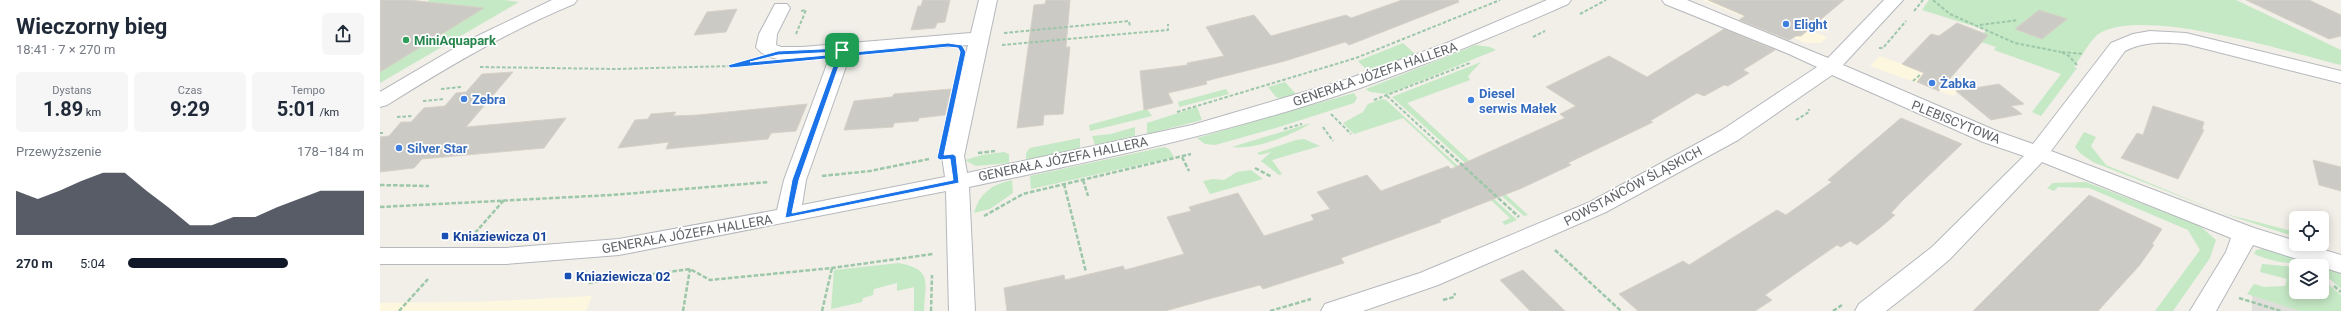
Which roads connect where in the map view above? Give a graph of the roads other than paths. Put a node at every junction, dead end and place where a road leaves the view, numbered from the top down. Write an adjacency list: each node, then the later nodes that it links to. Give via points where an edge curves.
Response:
1 (988, 0): 7 (street)
2 (1562, 0): 13 (street, GENERAŁA JÓZEFA HALLERA, via 1404,66 1289,104 1152,141)
3 (1671, 0): 9 (street, PLEBISCYTOWA)
4 (1894, 0): 9 (street, POWSTAŃCÓW ŚLĄSKICH)
5 (554, 2): 11 (street, via 460,52)
6 (781, 8): 8 (street, via 768,34 766,47 778,53)
7 (992, 39): 8 (street); 13 (street, via 953,156)
8 (842, 50): 14 (street, via 796,180)
9 (1830, 66): 12 (street, PLEBISCYTOWA, via 1991,137); 19 (street, POWSTAŃCÓW ŚLĄSKICH, via 1805,86 1730,135 1598,208 1429,279)
10 (2341, 77): 12 (street, via 2184,38 2138,38 2118,46)
11 (380, 101)
12 (2039, 153): 15 (street, PLEBISCYTOWA); 20 (street, via 1941,253)
13 (956, 182): 14 (street, GENERAŁA JÓZEFA HALLERA); 18 (street)
14 (788, 216): 16 (street, GENERAŁA JÓZEFA HALLERA, via 660,240 589,250 479,257)
15 (2245, 234): 17 (street, PLEBISCYTOWA); 21 (street, via 2238,252)
16 (380, 256)
17 (2341, 264)
18 (962, 311)
19 (1334, 311)
20 (1868, 311)
21 (2203, 311)

